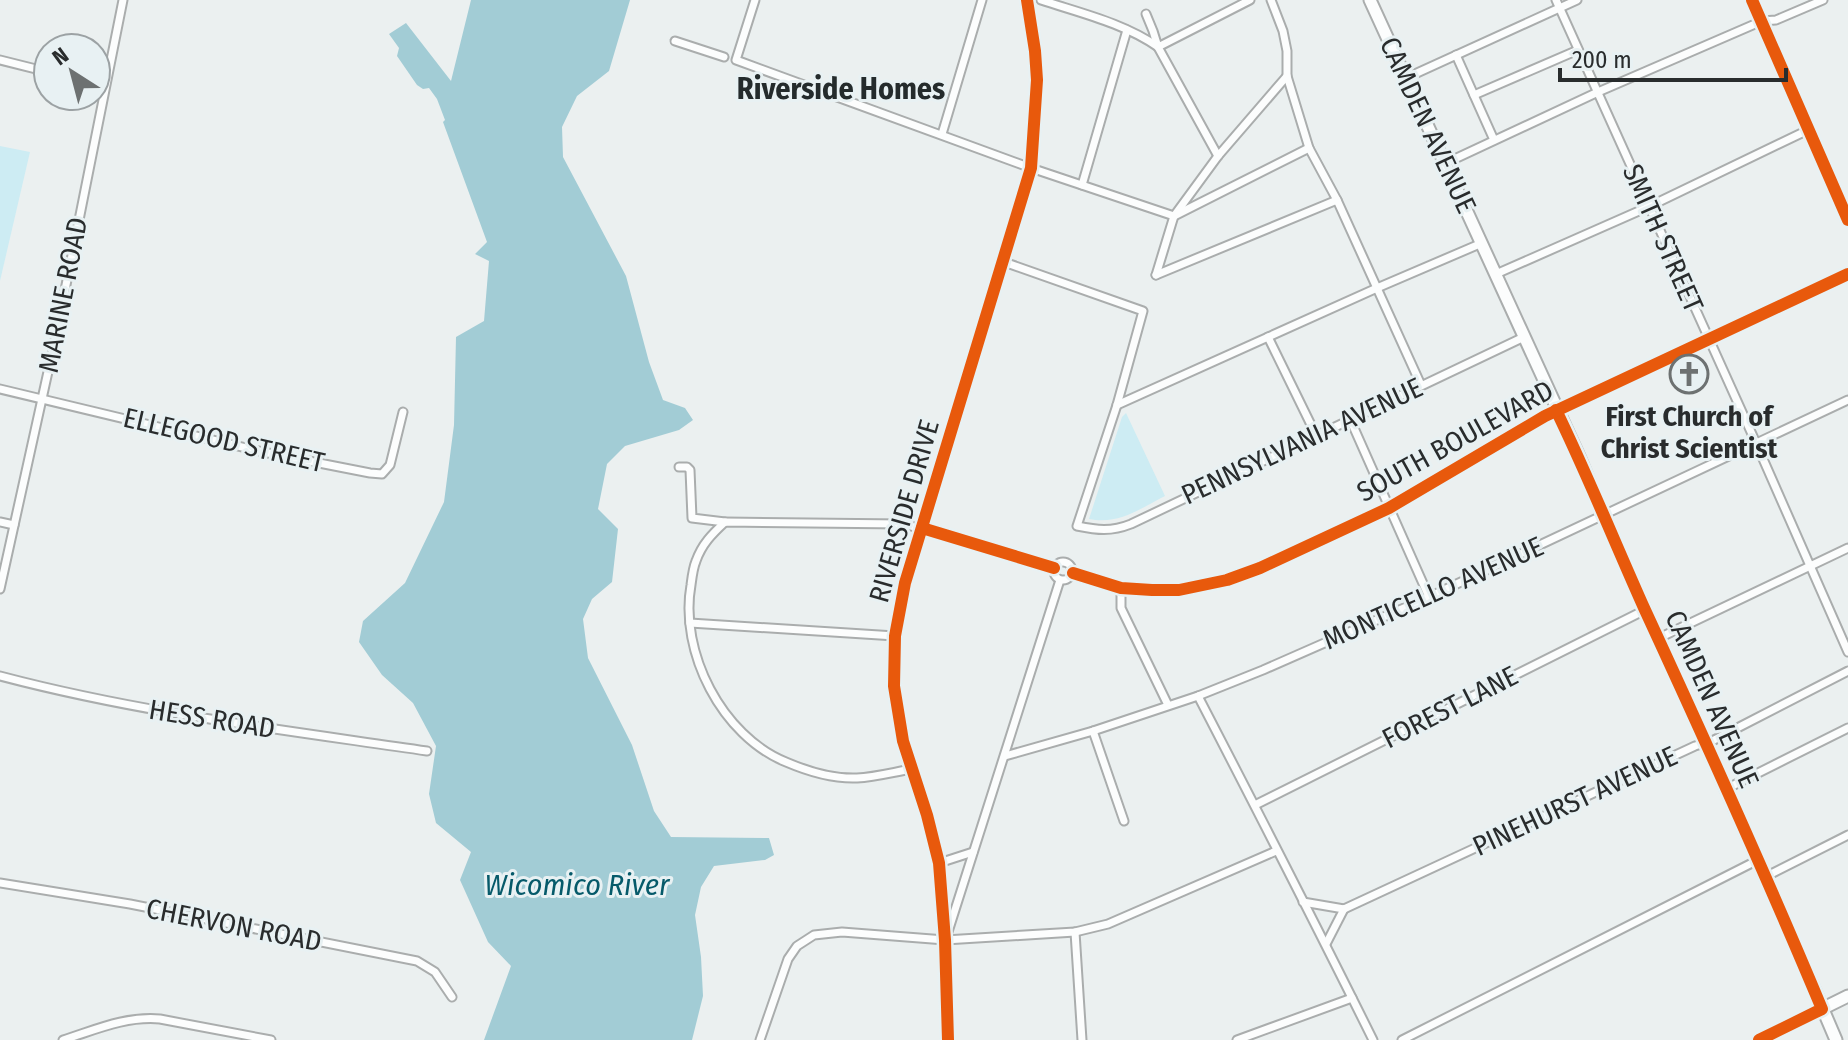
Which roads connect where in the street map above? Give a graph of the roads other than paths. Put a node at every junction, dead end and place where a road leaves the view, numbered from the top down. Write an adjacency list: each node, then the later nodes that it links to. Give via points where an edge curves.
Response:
1 (123, 0): 20 (street, MARINE ROAD)
2 (755, 0): 30 (street, via 736,60)
3 (982, 0): 30 (street)
4 (1027, 0): 35 (street, RIVERSIDE DRIVE, via 1037,80)
5 (1041, 0): 15 (street)
6 (1250, 0): 17 (street)
7 (1271, 0): 24 (street, via 1283,31)
8 (1370, 0): 25 (street, CAMDEN AVENUE)
9 (1577, 0): 12 (street)
10 (1752, 0): 14 (street)
11 (1823, 0): 14 (street)
12 (1558, 4): 18 (street, SMITH STREET); 19 (street)
13 (1146, 14): 17 (street)
14 (1762, 21): 26 (street); 29 (street)
15 (1127, 30): 17 (street); 36 (street)
16 (675, 41): 21 (street)
17 (1158, 47): 33 (street)
18 (1578, 50): 26 (street, SMITH STREET); 27 (street)
19 (1456, 55): 25 (street); 27 (street)
20 (112, 56)
21 (724, 57)
22 (0, 60): 23 (street)
23 (32, 68)
24 (1287, 76): 32 (street); 33 (street)
25 (1406, 78): 34 (street, CAMDEN AVENUE)
26 (1598, 92): 31 (street); 38 (street, SMITH STREET)
27 (1474, 95): 31 (street)
28 (101, 112): 51 (street, MARINE ROAD)
29 (1808, 130): 38 (street); 40 (street)
30 (942, 134): 35 (street)
31 (1494, 140): 34 (street)
32 (1309, 148): 37 (street); 39 (street)
33 (1218, 156): 39 (street)
34 (1446, 163): 41 (street, CAMDEN AVENUE)
35 (1031, 168): 36 (street); 42 (street, RIVERSIDE DRIVE)
36 (1082, 185): 39 (street)
37 (1337, 200): 39 (street, via 1156,275); 45 (street)
38 (1648, 207): 43 (street); 48 (street, SMITH STREET)
39 (1174, 216)
40 (1848, 220)
41 (1482, 243): 43 (street, CAMDEN AVENUE); 45 (street)
42 (1004, 262): 53 (street, via 1143,311); 65 (street, RIVERSIDE DRIVE)
43 (1496, 274): 47 (street, CAMDEN AVENUE)
44 (1848, 274): 48 (street, SOUTH BOULEVARD)
45 (1377, 288): 46 (street); 49 (street)
46 (1268, 337): 53 (street); 57 (street)
47 (1524, 337): 49 (street, PENNSYLVANIA AVENUE); 54 (street, CAMDEN AVENUE)
48 (1708, 339): 54 (street, SOUTH BOULEVARD); 58 (street, SMITH STREET)
49 (1421, 385): 56 (street, PENNSYLVANIA AVENUE)
50 (0, 389): 51 (street, ELLEGOOD STREET)
51 (43, 398): 55 (street, ELLEGOOD STREET, via 263,452 382,474 390,465); 64 (street, MARINE ROAD)
52 (1848, 400): 58 (street, MONTICELLO AVENUE)
53 (1117, 405): 57 (street, PENNSYLVANIA AVENUE, via 1077,526 1120,528)
54 (1556, 410): 60 (street, SOUTH BOULEVARD); 61 (street, CAMDEN AVENUE)
55 (403, 412)
56 (1350, 419): 57 (street, PENNSYLVANIA AVENUE); 60 (street)
57 (1316, 435)
58 (1756, 443): 61 (street, MONTICELLO AVENUE); 67 (street, SMITH STREET)
59 (679, 467): 63 (street, via 690,470 692,518)
60 (1389, 508): 71 (street, SOUTH BOULEVARD, via 1227,580 1179,590); 73 (street)
61 (1603, 515): 73 (street, MONTICELLO AVENUE); 74 (street, CAMDEN AVENUE)
62 (0, 522): 64 (street)
63 (725, 522): 65 (street); 75 (street, via 707,539 695,562)
64 (14, 525): 72 (street, MARINE ROAD)
65 (922, 528): 68 (street); 76 (street, RIVERSIDE DRIVE)
66 (1848, 548): 67 (street)
67 (1809, 565): 77 (street); 78 (street, SMITH STREET)
68 (1054, 568): 69 (street, via 1066,562); 70 (street)
69 (1073, 573): 70 (street); 71 (street, SOUTH BOULEVARD)
70 (1060, 580): 87 (street)
71 (1121, 588): 82 (street, via 1121,608)
72 (0, 589)
73 (1429, 597): 81 (street, MONTICELLO AVENUE)
74 (1645, 610): 77 (street, CAMDEN AVENUE); 90 (street, FOREST LANE)
75 (690, 623): 76 (street); 88 (street, via 703,677 734,724 756,744 782,761 836,776 858,778)
76 (895, 636): 88 (street, RIVERSIDE DRIVE, via 894,686)
77 (1659, 638): 85 (street, CAMDEN AVENUE)
78 (1848, 652)
79 (1848, 671): 85 (street, PINEHURST AVENUE)
80 (0, 676): 86 (street, HESS ROAD, via 99,700)
81 (1198, 696): 82 (street, MONTICELLO AVENUE); 90 (street)
82 (1168, 705): 84 (street, MONTICELLO AVENUE)
83 (1848, 728): 89 (street)
84 (1093, 731): 87 (street, MONTICELLO AVENUE); 91 (street)
85 (1705, 742): 89 (street, CAMDEN AVENUE); 100 (street, PINEHURST AVENUE)
86 (427, 751)
87 (1005, 756): 94 (street)
88 (912, 769): 96 (street, RIVERSIDE DRIVE)
89 (1726, 789): 95 (street, CAMDEN AVENUE)
90 (1255, 805): 93 (street)
91 (1124, 821)
92 (1848, 835): 97 (street)
93 (1276, 851): 99 (street); 101 (street, via 1108,924)
94 (973, 852): 96 (street); 102 (street)
95 (1758, 860): 97 (street, CAMDEN AVENUE); 116 (street)
96 (939, 863): 102 (street, RIVERSIDE DRIVE)
97 (1765, 877): 107 (street, CAMDEN AVENUE)
98 (0, 883): 105 (street, CHERVON ROAD, via 417,961 435,972)
99 (1303, 902): 100 (street); 103 (street)
100 (1344, 909): 103 (street)
101 (1075, 932): 102 (street); 113 (street)
102 (945, 940): 111 (street, via 842,932 814,935 788,959); 112 (street, RIVERSIDE DRIVE)
103 (1326, 944): 106 (street)
104 (1848, 996): 107 (street)
105 (452, 997)
106 (1352, 998): 108 (street); 115 (street)
107 (1822, 1009): 117 (street); 118 (street, CAMDEN AVENUE)
108 (1261, 1036): 114 (street)
109 (63, 1040): 110 (street, via 142,1017)
110 (271, 1040)
111 (760, 1040)
112 (948, 1040)
113 (1082, 1040)
114 (1237, 1040)
115 (1373, 1040)
116 (1402, 1040)
117 (1759, 1040)
118 (1836, 1040)

